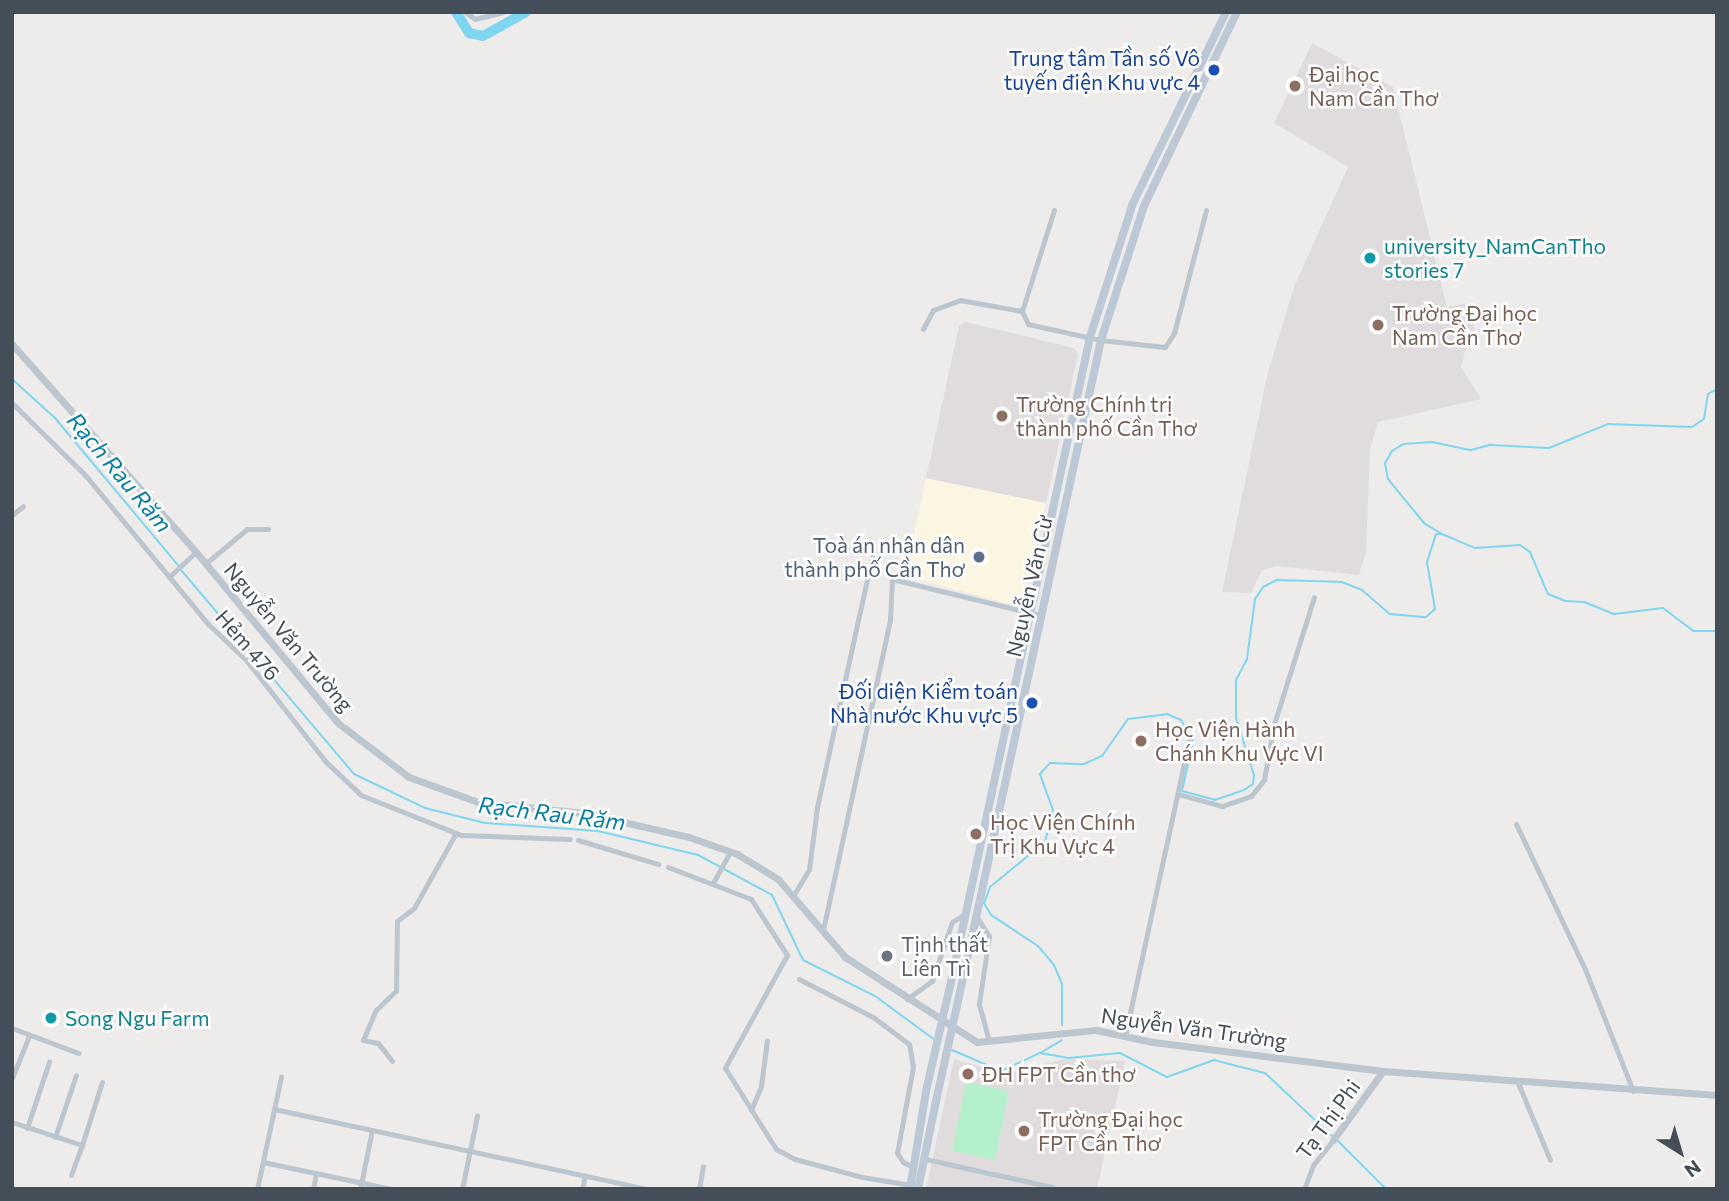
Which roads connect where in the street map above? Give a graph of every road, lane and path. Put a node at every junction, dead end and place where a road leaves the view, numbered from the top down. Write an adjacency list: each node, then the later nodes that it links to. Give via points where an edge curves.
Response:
1 (465, 12): 2 (street, via 475,19)
2 (503, 12)
3 (1226, 12): 5 (main road, Nguyễn Văn Cừ)
4 (1237, 12): 6 (main road, Nguyễn Văn Cừ)
5 (1133, 203): 6 (street); 11 (main road, Nguyễn Văn Cừ)
6 (1144, 206): 12 (main road, Nguyễn Văn Cừ)
7 (1054, 210): 9 (street)
8 (1206, 210): 12 (street, via 1168,345)
9 (1022, 311): 10 (street, via 960,300 933,310); 11 (street, via 1032,326)
10 (923, 329)
11 (1090, 337): 12 (street); 15 (main road, Nguyễn Văn Cừ)
12 (1101, 340): 16 (main road, Nguyễn Văn Cừ)
13 (12, 344): 20 (street, Nguyễn Văn Trường)
14 (12, 403): 23 (street, Hẻm 476, via 86,476)
15 (1055, 496): 16 (main road); 25 (main road, Nguyễn Văn Cừ)
16 (1067, 498): 26 (main road, Nguyễn Văn Cừ)
17 (23, 506): 18 (street)
18 (12, 515)
19 (268, 529): 22 (street, via 247,529)
20 (194, 554): 22 (street, Nguyễn Văn Trường); 23 (street)
21 (872, 556): 41 (street, via 817,807 809,869)
22 (205, 565): 37 (street, Nguyễn Văn Trường, via 338,723 409,778 478,802 584,813 689,837)
23 (171, 575): 34 (street, Hẻm 476, via 347,783 361,795)
24 (1314, 597): 30 (street, via 1275,724 1264,780 1251,796 1222,806)
25 (1030, 613): 26 (street); 27 (main road, Nguyễn Văn Cừ); 44 (street, via 892,579 890,620)
26 (1040, 615): 28 (main road, Nguyễn Văn Cừ)
27 (1016, 679): 28 (main road); 31 (main road, Nguyễn Văn Cừ)
28 (1026, 681): 32 (main road, Nguyễn Văn Cừ)
29 (1189, 741): 30 (street)
30 (1178, 794): 49 (street)
31 (988, 812): 32 (main road); 42 (main road, Nguyễn Văn Cừ)
32 (998, 815): 43 (main road, Nguyễn Văn Cừ)
33 (1516, 824): 61 (street, via 1585,969)
34 (456, 833): 35 (street, Hẻm 476); 53 (street, via 425,890 397,921 396,991 376,1010 363,1040 379,1043)
35 (570, 839)
36 (578, 841): 38 (street)
37 (727, 855): 40 (street); 41 (street, Nguyễn Văn Trường, via 778,880)
38 (657, 864)
39 (668, 867): 40 (street)
40 (715, 879): 64 (street, via 756,903 788,959 769,983 725,1068)
41 (793, 896): 44 (street, Nguyễn Văn Trường)
42 (967, 912): 46 (street, via 952,922 932,981); 77 (main road, Nguyễn Văn Cừ, bridge, via 926,1090)
43 (976, 916): 51 (street, via 989,936 979,1004); 73 (main road, Nguyễn Văn Cừ, bridge)
44 (823, 930): 46 (street, Nguyễn Văn Trường, via 845,957)
45 (799, 979): 77 (street, via 873,1017 909,1044 913,1067 897,1153 902,1162)
46 (907, 999): 51 (street, Nguyễn Văn Trường, via 963,1036)
47 (12, 1028): 48 (street)
48 (29, 1036): 52 (street); 58 (street)
49 (1125, 1036): 51 (street, Nguyễn Văn Trường, via 1096,1030); 55 (street, Nguyễn Văn Trường)
50 (768, 1040): 64 (street, via 761,1086)
51 (989, 1042)
52 (78, 1053)
53 (392, 1061)
54 (49, 1062): 67 (street)
55 (1383, 1071): 60 (street, Nguyễn Văn Trường); 70 (street, Tạ Thị Phi)
56 (76, 1075): 69 (street)
57 (281, 1077): 63 (street)
58 (12, 1078)
59 (102, 1082): 71 (street)
60 (1518, 1083): 61 (street, Nguyễn Văn Trường); 74 (street)
61 (1633, 1091): 62 (street, Nguyễn Văn Trường)
62 (1717, 1096)
63 (274, 1109): 68 (street); 75 (street)
64 (751, 1110): 82 (street, via 776,1149 786,1156)
65 (477, 1116): 72 (street)
66 (12, 1122): 67 (street)
67 (27, 1128): 69 (street)
68 (372, 1130): 72 (street); 81 (street)
69 (55, 1137): 71 (street)
70 (1334, 1138): 92 (street, Tạ Thị Phi, via 1313,1164)
71 (82, 1145): 79 (street)
72 (470, 1151): 80 (street); 88 (street)
73 (925, 1159): 82 (main road, Nguyễn Văn Cừ); 83 (street)
74 (1550, 1160)
75 (263, 1162): 78 (street); 85 (street)
76 (704, 1166): 91 (street)
77 (914, 1167): 82 (main road, Nguyễn Văn Cừ)
78 (316, 1173): 81 (street); 86 (street)
79 (71, 1175)
80 (585, 1175): 84 (street); 89 (street)
81 (360, 1186): 87 (street)
82 (913, 1187)
83 (1052, 1187)
84 (639, 1188): 90 (street)
85 (257, 1189)
86 (313, 1189)
87 (391, 1189)
88 (462, 1189)
89 (582, 1189)
90 (648, 1189)
91 (699, 1189)
92 (1304, 1189)

